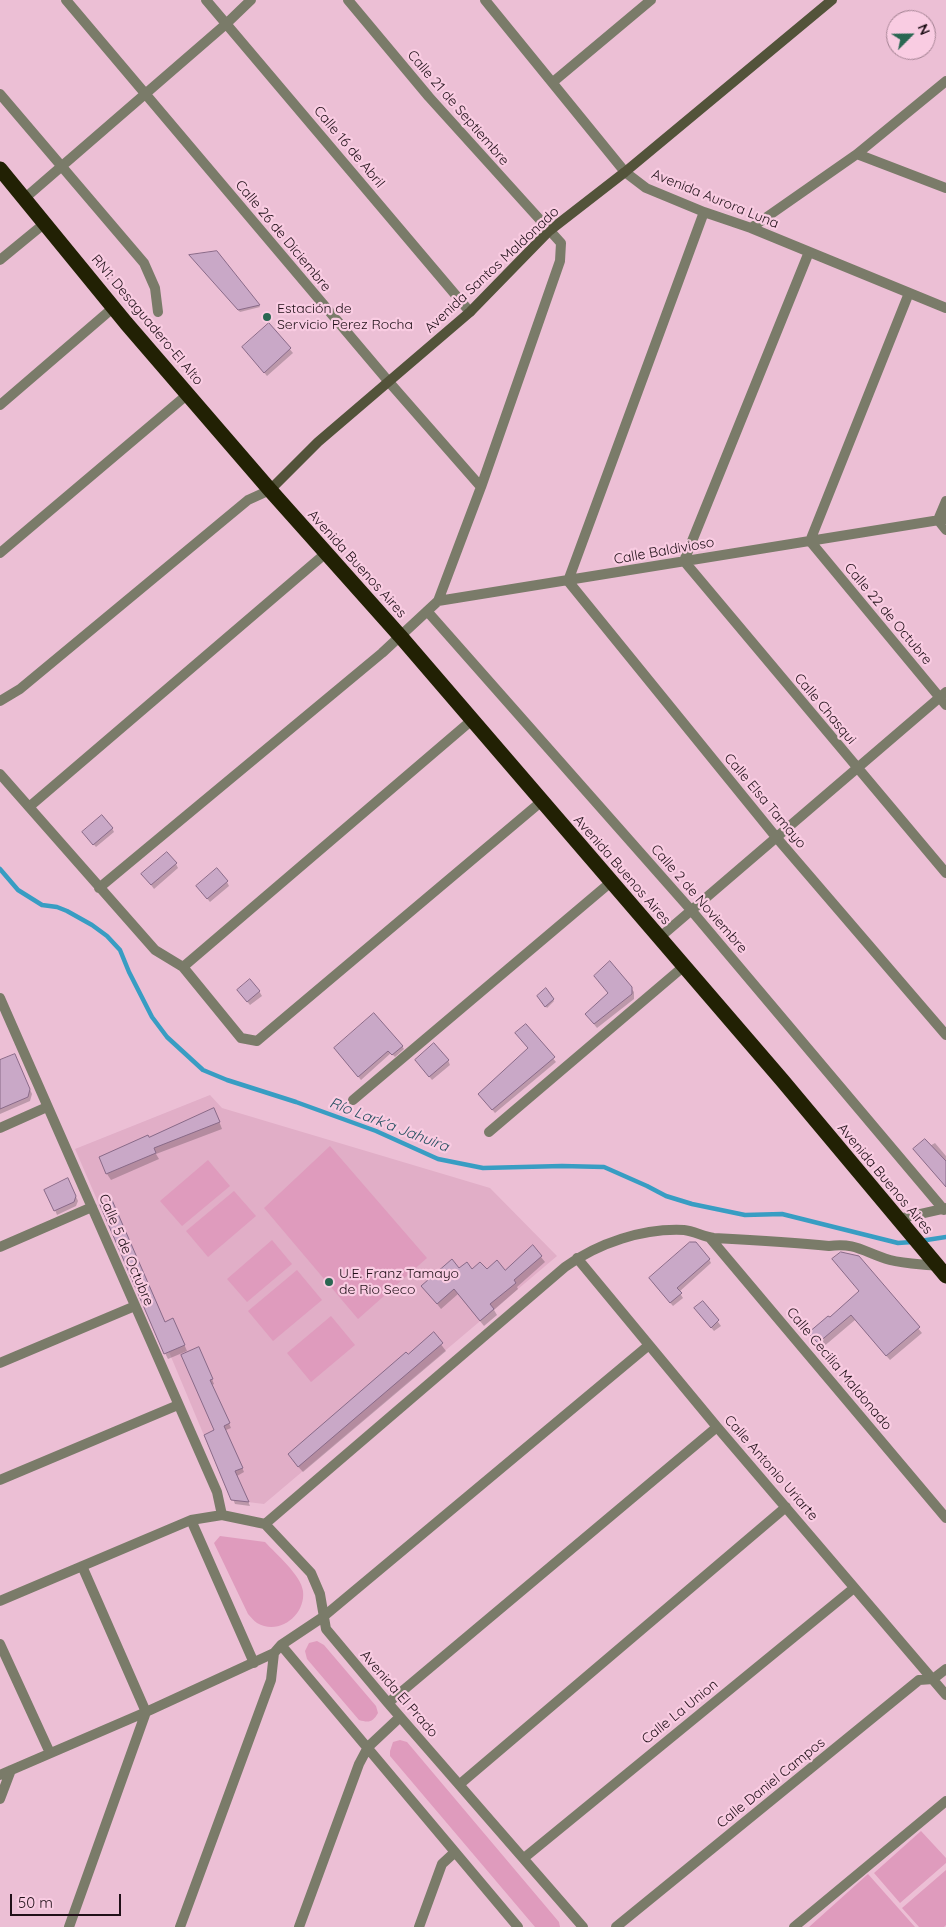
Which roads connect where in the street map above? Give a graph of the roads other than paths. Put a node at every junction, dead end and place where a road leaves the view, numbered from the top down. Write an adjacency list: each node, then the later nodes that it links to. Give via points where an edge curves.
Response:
1 (66, 0): 14 (street, Calle 26 de Diciembre)
2 (206, 0): 10 (street, Calle 16 de Abril)
3 (251, 0): 10 (street)
4 (348, 0): 24 (street, Calle 21 de Septiembre, via 429,97)
5 (485, 0): 12 (street, Avenida Aurora Luna)
6 (633, 0): 9 (street)
7 (651, 0): 9 (street)
8 (832, 0): 18 (street, Avenida Santos Maldonado)
9 (637, 12): 12 (street)
10 (226, 24): 14 (street); 31 (street, Calle 16 de Abril)
11 (946, 81): 15 (street)
12 (553, 82): 18 (street, Avenida Aurora Luna)
13 (0, 94): 16 (street)
14 (145, 95): 16 (street); 32 (street, Calle 26 de Diciembre)
15 (857, 154): 19 (street); 23 (street)
16 (60, 166): 20 (street); 30 (street, via 144,263 155,288)
17 (0, 169): 20 (highway, RN1: Desaguadero-El Alto)
18 (625, 172): 21 (street, Avenida Aurora Luna, via 646,188); 24 (street, Avenida Santos Maldonado)
19 (946, 188)
20 (24, 198): 22 (highway, RN1: Desaguadero-El Alto)
21 (704, 212): 23 (street, Avenida Aurora Luna); 44 (street)
22 (45, 223): 26 (street); 28 (highway, RN1: Desaguadero-El Alto)
23 (751, 228): 25 (street, Avenida Aurora Luna)
24 (549, 231): 31 (street, Avenida Santos Maldonado); 35 (street, Calle 21 de Septiembre, via 561,243 560,261)
25 (809, 252): 27 (street, Avenida Aurora Luna); 43 (street)
26 (0, 260)
27 (909, 294): 29 (street, Avenida Aurora Luna); 40 (street)
28 (114, 307): 33 (highway, RN1: Desaguadero-El Alto); 34 (street)
29 (946, 308)
30 (158, 312)
31 (470, 312): 32 (street, Avenida Santos Maldonado)
32 (389, 382): 35 (street, Calle 26 de Diciembre); 36 (street, Avenida Santos Maldonado, via 318,442)
33 (188, 394): 36 (highway, RN1: Desaguadero-El Alto); 41 (street)
34 (0, 405)
35 (481, 487): 45 (street, Calle 21 de Septiembre)
36 (270, 490): 42 (highway, Avenida Buenos Aires); 49 (street, via 248,500 20,689)
37 (946, 502): 38 (street)
38 (942, 519): 39 (street); 40 (street, Calle Baldivioso)
39 (946, 530)
40 (810, 541): 43 (street, Calle Baldivioso); 48 (street, Calle 22 de Octubre)
41 (0, 553)
42 (326, 553): 47 (highway, Avenida Buenos Aires); 54 (street)
43 (684, 561): 44 (street, Calle Baldivioso); 51 (street, Calle Chasqui)
44 (568, 581): 45 (street, Calle Baldivioso); 55 (street, Calle Elsa Tamayo)
45 (438, 601): 46 (street)
46 (427, 611): 47 (street); 59 (street, Calle 2 de Noviembre)
47 (401, 637): 50 (highway, Avenida Buenos Aires); 58 (street)
48 (944, 698): 51 (street)
49 (0, 702)
50 (472, 720): 53 (highway, Avenida Buenos Aires); 61 (street)
51 (857, 769): 55 (street); 56 (street, Calle Chasqui)
52 (0, 774): 54 (street)
53 (542, 801): 57 (highway, Avenida Buenos Aires); 61 (street, via 257,1041 241,1038)
54 (29, 807): 58 (street)
55 (776, 837): 59 (street); 64 (street, Calle Elsa Tamayo)
56 (946, 873)
57 (611, 882): 60 (highway, Avenida Buenos Aires); 65 (street)
58 (99, 888): 61 (street, via 155,950)
59 (691, 910): 60 (street); 70 (street, Calle 2 de Noviembre)
60 (659, 938): 62 (highway, Avenida Buenos Aires)
61 (183, 967)
62 (683, 967): 68 (street); 71 (highway, Avenida Buenos Aires)
63 (1, 1002): 66 (street, Calle 5 de Octubre)
64 (946, 1035)
65 (353, 1100)
66 (48, 1107): 67 (street); 69 (street, Calle 5 de Octubre)
67 (0, 1128)
68 (489, 1132)
69 (92, 1207): 73 (street); 76 (street, Calle 5 de Octubre)
70 (945, 1209): 71 (street)
71 (902, 1224): 75 (highway, Avenida Buenos Aires)
72 (710, 1238): 74 (street, via 686,1230 656,1232 623,1238); 75 (street, via 829,1246 843,1244 891,1260); 84 (street, Calle Cecilia Maldonado)
73 (0, 1247)
74 (577, 1258): 77 (street, Calle Antonio Uriarte); 86 (street)
75 (942, 1271)
76 (134, 1306): 78 (street); 79 (street, Calle 5 de Octubre)
77 (649, 1345): 80 (street, Calle Antonio Uriarte); 90 (street)
78 (0, 1363)
79 (178, 1405): 81 (street); 83 (street, Calle 5 de Octubre, via 217,1492)
80 (717, 1427): 82 (street, Calle Antonio Uriarte); 98 (street)
81 (0, 1480)
82 (786, 1507): 88 (street, Calle Antonio Uriarte); 105 (street)
83 (222, 1515): 85 (street); 86 (street)
84 (946, 1518)
85 (191, 1520): 87 (street); 94 (street)
86 (265, 1524): 90 (street, Avenida El Prado, via 310,1572 320,1594)
87 (82, 1566): 89 (street); 99 (street)
88 (854, 1588): 96 (street, Calle Antonio Uriarte); 109 (street, Calle La Union)
89 (0, 1601)
90 (323, 1617): 92 (street); 98 (street, Avenida El Prado, via 326,1629)
91 (0, 1644): 102 (street)
92 (281, 1645): 93 (street); 101 (street)
93 (274, 1653): 94 (street); 111 (street, via 271,1680)
94 (254, 1663): 99 (street)
95 (946, 1669): 96 (street, Calle Daniel Campos)
96 (933, 1680): 97 (street, Calle Antonio Uriarte); 116 (street, Calle Daniel Campos, via 920,1680)
97 (946, 1695)
98 (388, 1703): 100 (street, Avenida El Prado)
99 (146, 1712): 102 (street); 110 (street)
100 (400, 1717): 101 (street); 105 (street, Avenida El Prado)
101 (368, 1747): 108 (street); 112 (street)
102 (50, 1753): 103 (street)
103 (11, 1770): 104 (street); 106 (street)
104 (0, 1774)
105 (460, 1784): 109 (street, Avenida El Prado)
106 (0, 1799)
107 (946, 1801): 117 (street)
108 (456, 1852): 113 (street, via 442,1864); 114 (street)
109 (524, 1858): 115 (street, Avenida El Prado)
110 (69, 1927)
111 (180, 1927)
112 (299, 1927)
113 (419, 1927)
114 (518, 1927)
115 (583, 1927)
116 (616, 1927)
117 (794, 1927)

